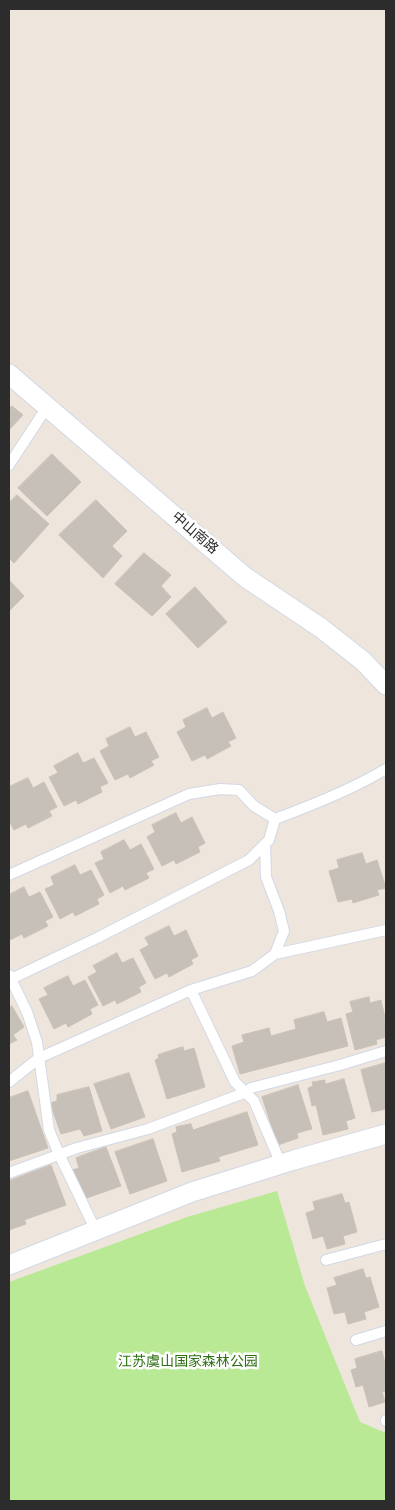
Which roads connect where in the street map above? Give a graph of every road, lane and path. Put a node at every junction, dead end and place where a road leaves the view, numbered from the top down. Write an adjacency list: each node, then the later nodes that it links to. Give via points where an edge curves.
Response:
1 (9, 374): 2 (street, 中山南路)
2 (47, 407): 3 (lane); 4 (street, 中山南路, via 245,577 321,628 364,661)
3 (9, 465)
4 (386, 685)
5 (386, 769): 6 (lane, via 325,800)
6 (275, 819): 7 (lane); 8 (lane, via 254,806 239,790 220,789 189,794)
7 (265, 844): 10 (lane, via 266,878 284,931); 11 (lane, via 249,860 97,938)
8 (9, 875)
9 (386, 930): 10 (lane)
10 (275, 954): 12 (lane, via 252,971)
11 (10, 976): 14 (lane, via 27,1012)
12 (191, 990): 14 (lane); 16 (lane, via 235,1082)
13 (386, 1051): 16 (lane, via 251,1088)
14 (38, 1058): 15 (lane); 18 (lane, via 50,1130)
15 (9, 1082)
16 (244, 1093): 18 (lane, via 148,1129); 19 (lane, via 254,1102)
17 (386, 1134): 19 (street)
18 (59, 1154): 20 (lane); 21 (lane)
19 (281, 1164): 21 (street, via 192,1192)
20 (9, 1173)
21 (96, 1231): 24 (street)
22 (386, 1244): 23 (lane)
23 (326, 1260)
24 (9, 1266)
25 (386, 1332): 26 (lane)
26 (356, 1340)

